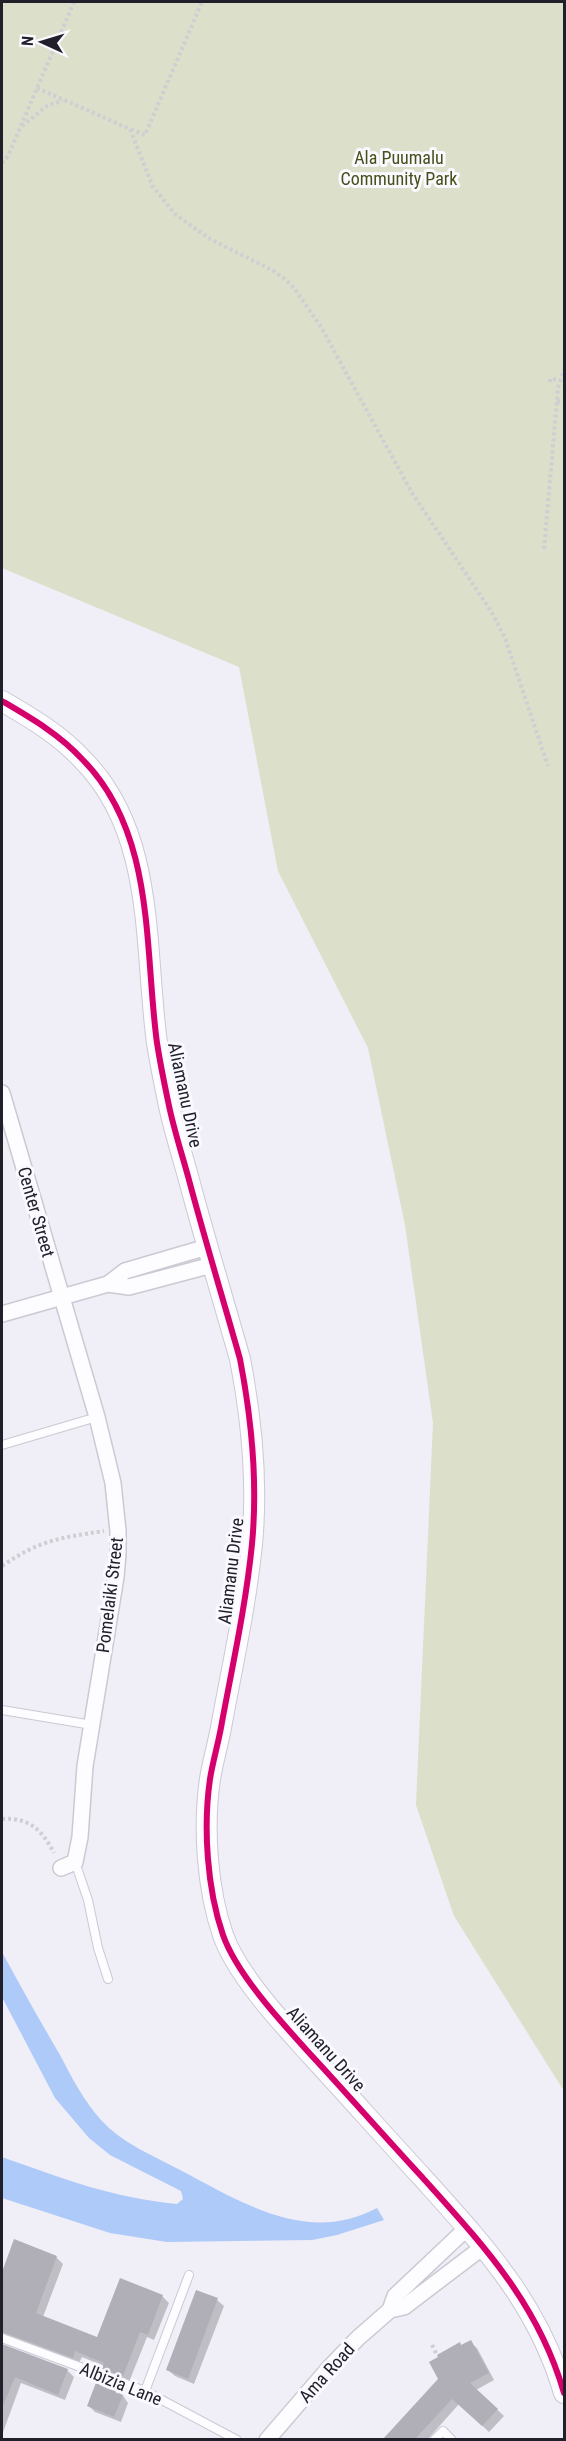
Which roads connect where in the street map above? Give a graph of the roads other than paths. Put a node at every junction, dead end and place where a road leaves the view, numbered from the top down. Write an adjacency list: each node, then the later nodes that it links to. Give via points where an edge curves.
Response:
1 (2, 701): 3 (street, Aliamanu Drive, via 39,722 83,759 112,801 129,840 147,923 157,1043)
2 (2, 1093): 4 (street, Center Street)
3 (210, 1256): 4 (street, via 125,1271 108,1284); 12 (street, Aliamanu Drive, via 240,1359 255,1477 245,1591 210,1779 207,1861 216,1911 224,1938 271,2010)
4 (61, 1297): 5 (street); 6 (street, Pomelaiki Street)
5 (2, 1314)
6 (97, 1418): 7 (lane); 9 (street, Pomelaiki Street, via 113,1483 118,1553)
7 (2, 1445)
8 (2, 1710): 9 (lane)
9 (92, 1725): 10 (street, Pomelaiki Street, via 80,1837)
10 (68, 1865): 11 (lane, Pomelaiki Street, via 88,1900)
11 (108, 1978)
12 (467, 2228): 13 (street, Aliamanu Drive); 15 (street, Ama Road, via 395,2296)
13 (483, 2247): 15 (street, Ama Road, via 404,2307); 18 (street, Aliamanu Drive, via 533,2318)
14 (189, 2275): 17 (lane)
15 (390, 2310): 20 (street, Ama Road, via 329,2368)
16 (2, 2337): 17 (lane, Albizia Lane)
17 (144, 2391): 19 (lane, Albizia Lane)
18 (564, 2393)
19 (237, 2439)
20 (267, 2439)
21 (434, 2439): 22 (lane, via 443,2431)
22 (452, 2439)

